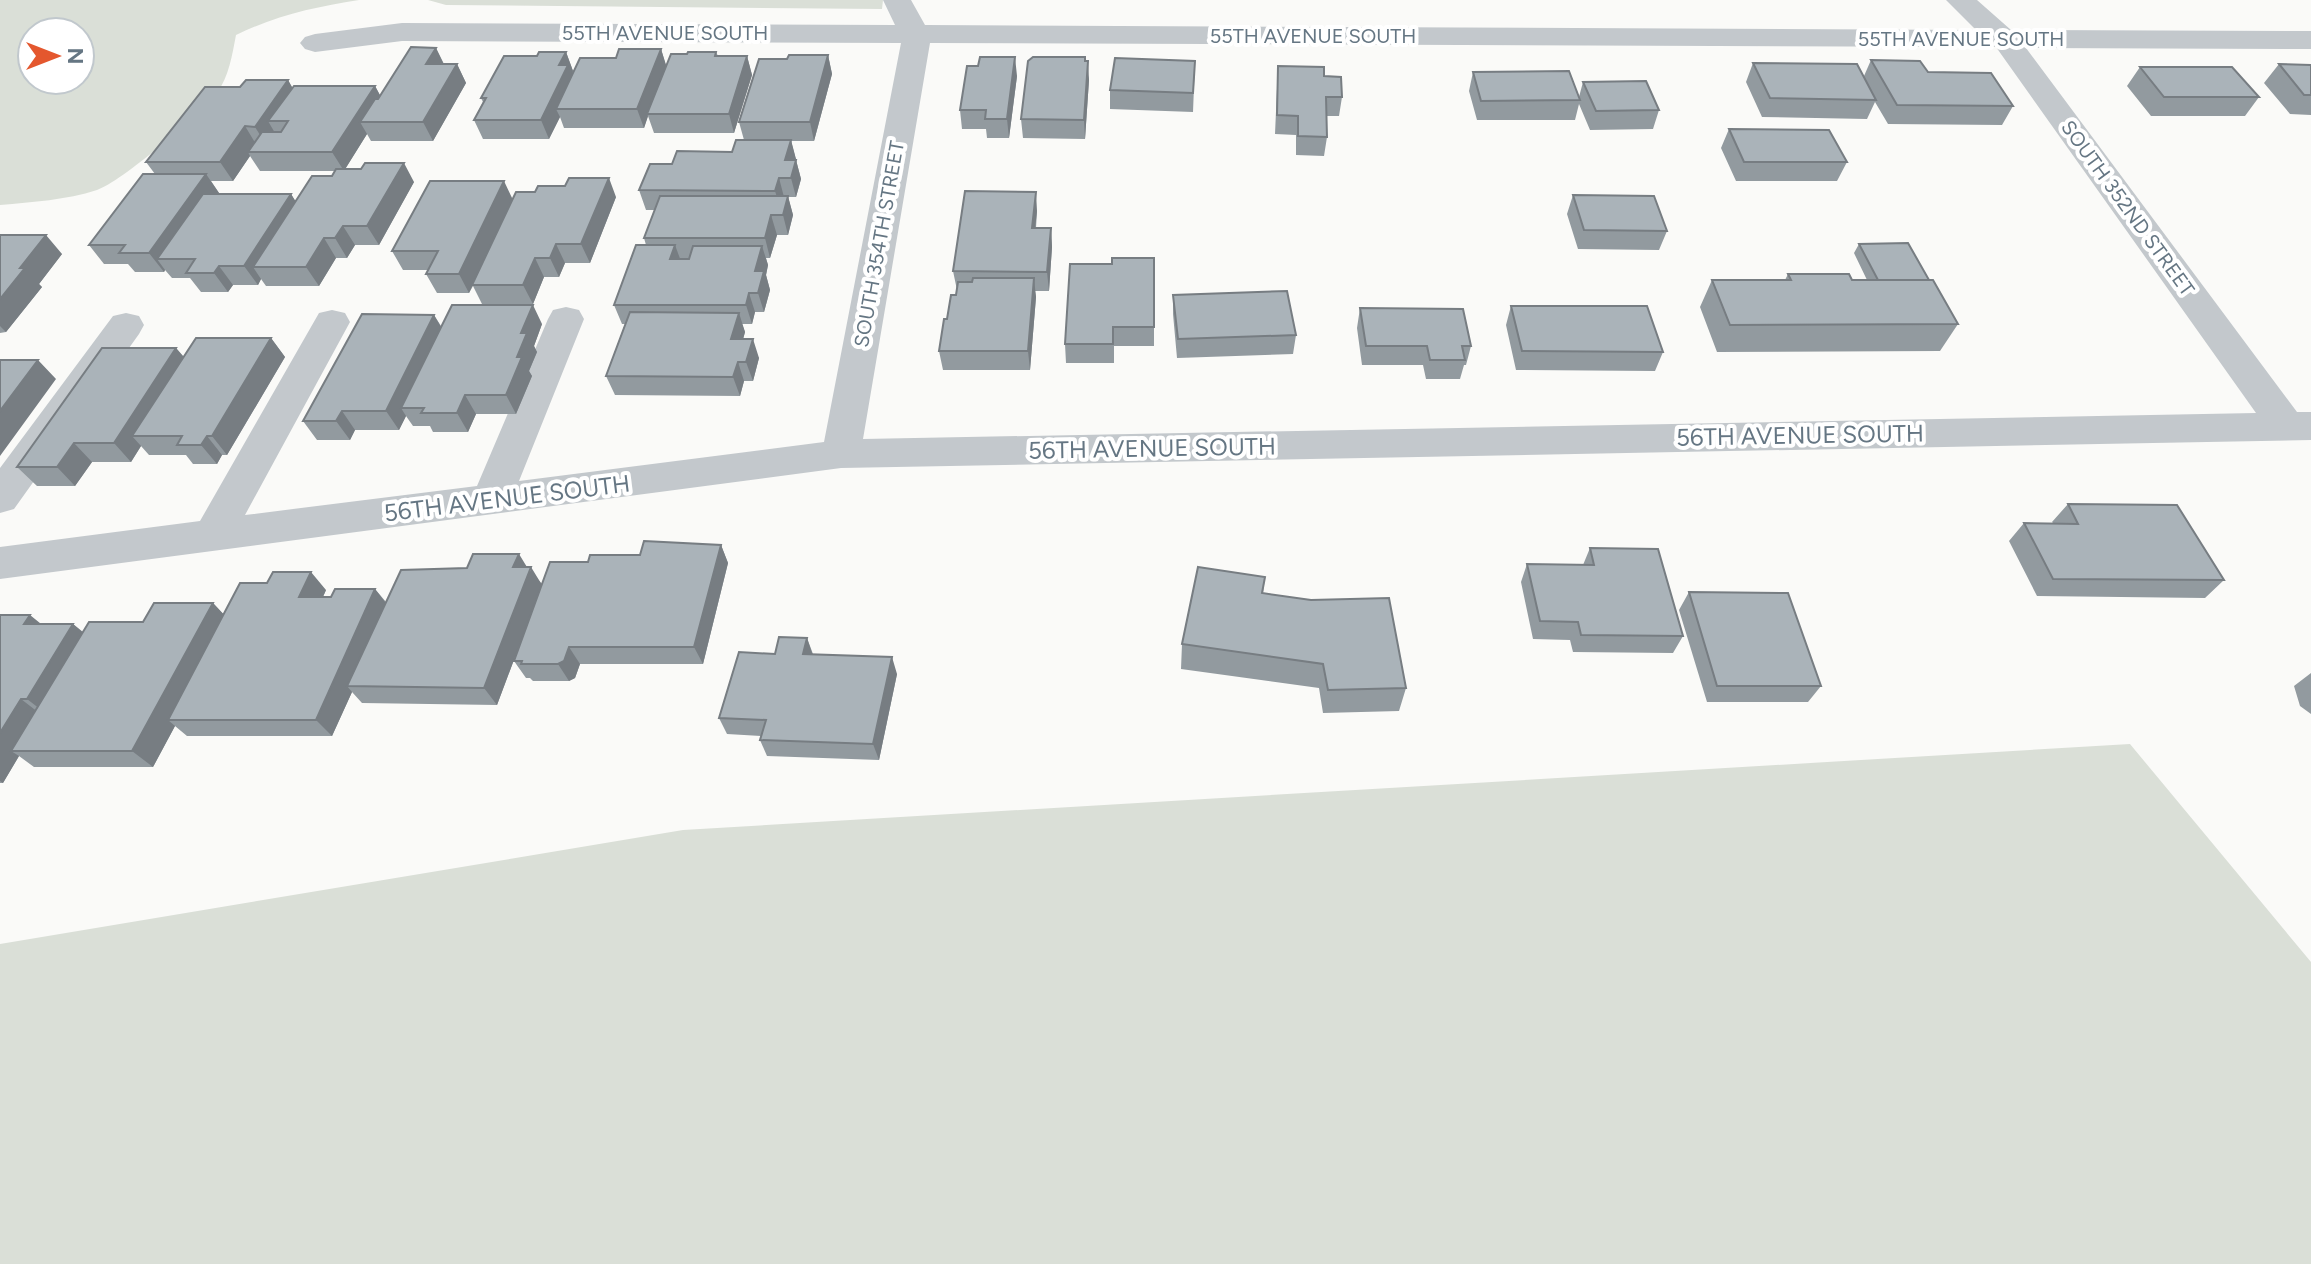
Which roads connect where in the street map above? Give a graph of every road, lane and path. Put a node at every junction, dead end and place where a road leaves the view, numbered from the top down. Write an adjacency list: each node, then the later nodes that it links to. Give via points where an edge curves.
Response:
1 (897, 0): 3 (street)
2 (1960, 0): 4 (street, SOUTH 352ND STREET)
3 (917, 34): 4 (street, 55TH AVENUE SOUTH); 6 (street, 55TH AVENUE SOUTH, via 402,32); 11 (street, SOUTH 354TH STREET)
4 (2005, 40): 5 (street, 55TH AVENUE SOUTH); 10 (street, SOUTH 352ND STREET)
5 (2311, 40)
6 (315, 43)
7 (566, 319): 13 (street)
8 (332, 322): 14 (street)
9 (126, 325): 12 (street)
10 (2299, 426): 11 (street, 56TH AVENUE SOUTH)
11 (841, 454): 13 (street, 56TH AVENUE SOUTH)
12 (0, 498)
13 (491, 500): 14 (street, 56TH AVENUE SOUTH)
14 (212, 537): 15 (street, 56TH AVENUE SOUTH)
15 (0, 563)

